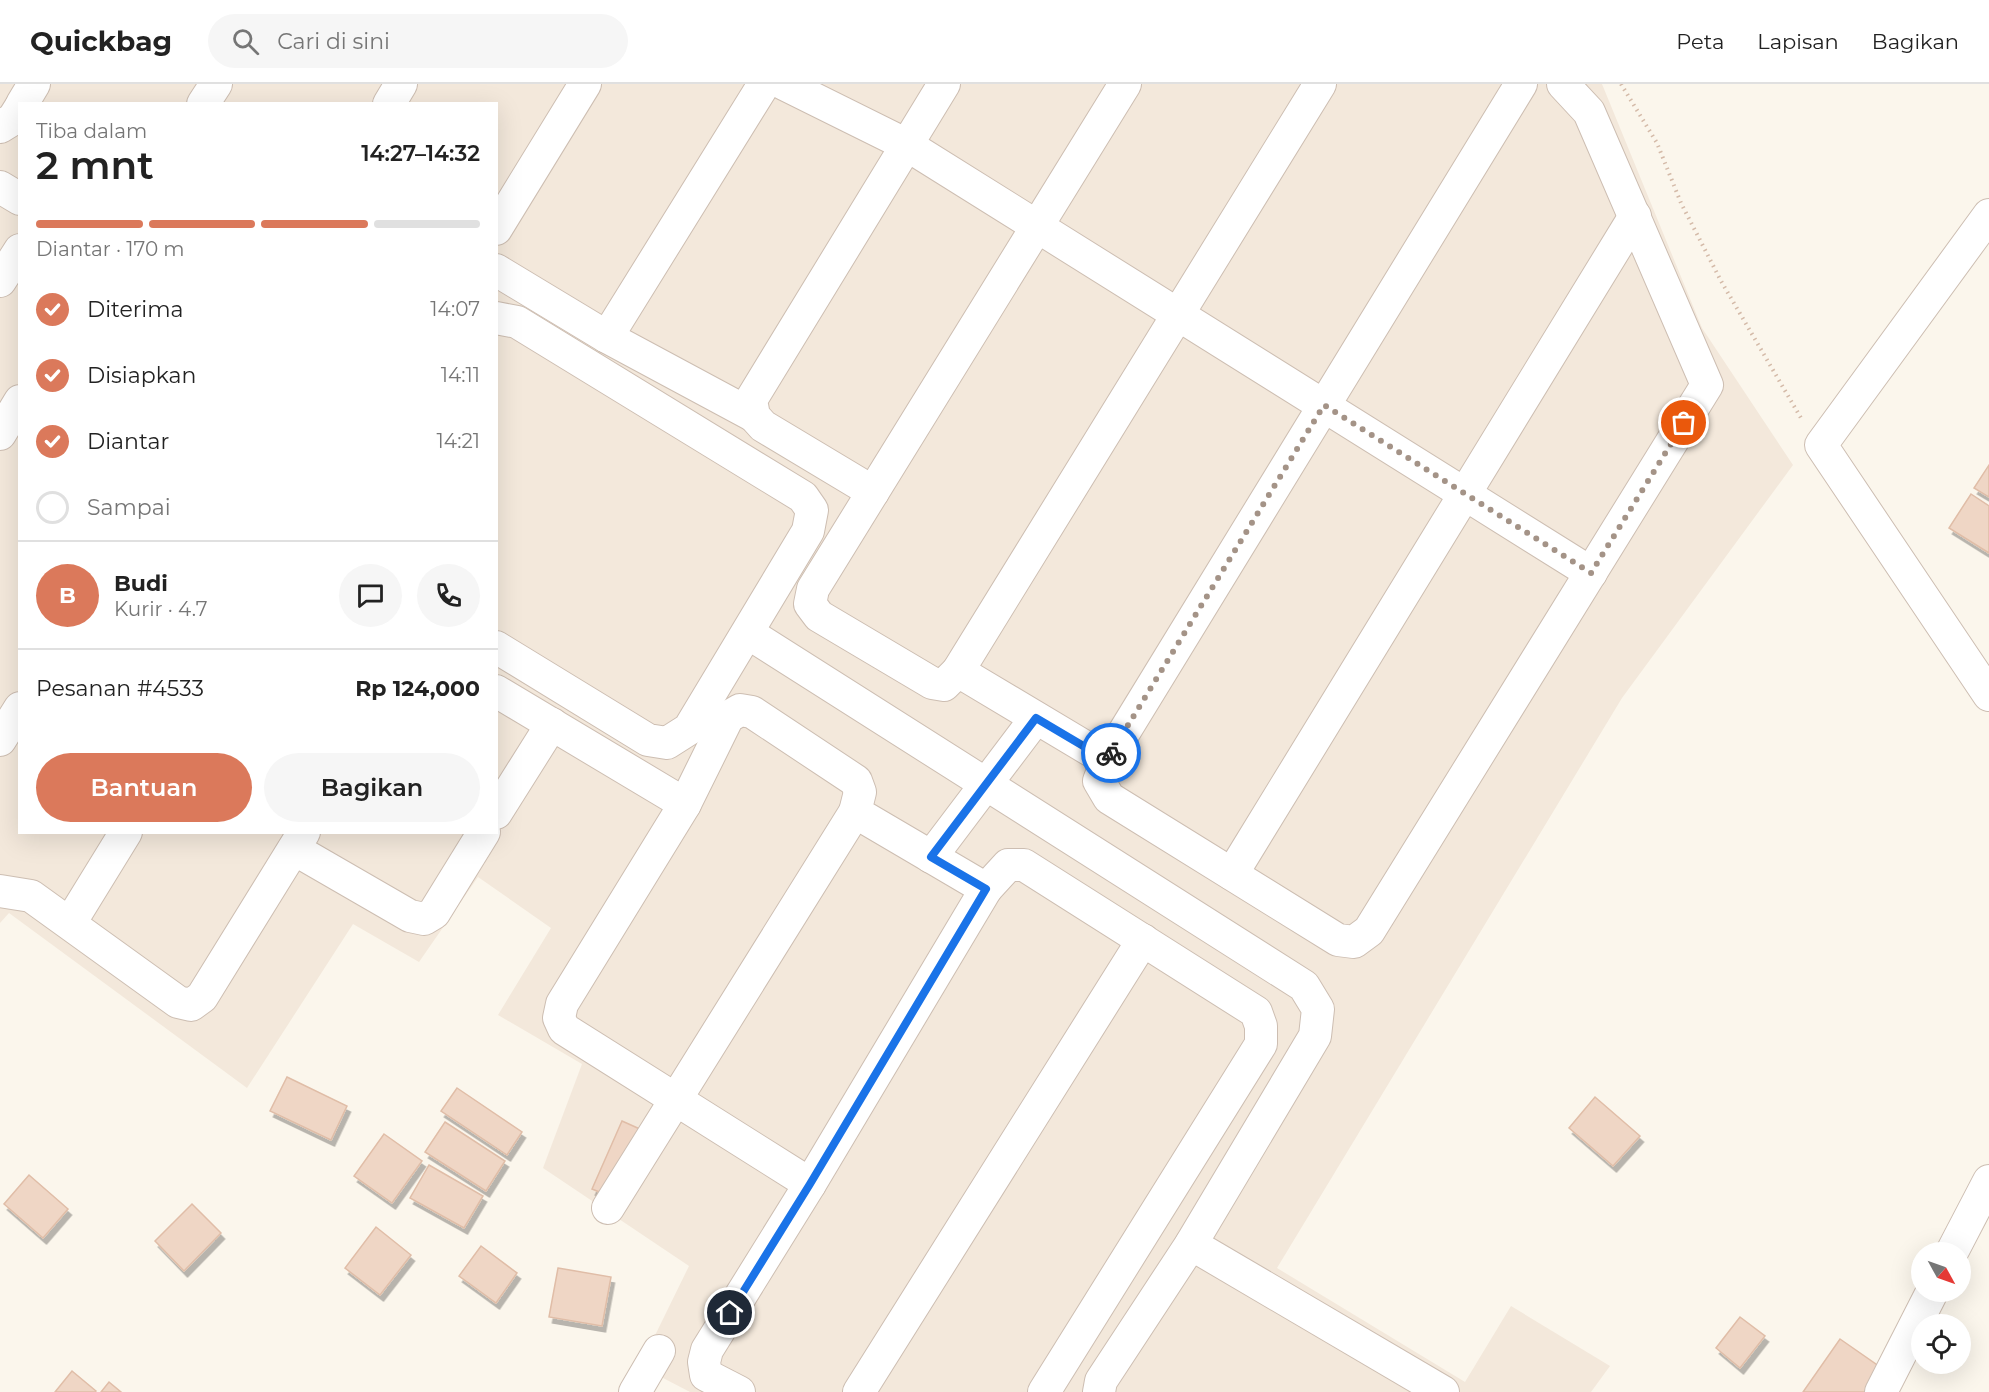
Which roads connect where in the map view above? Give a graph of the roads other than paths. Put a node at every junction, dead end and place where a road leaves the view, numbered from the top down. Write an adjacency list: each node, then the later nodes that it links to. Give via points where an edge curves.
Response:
1 (216, 84): 11 (street)
2 (401, 84): 12 (street)
3 (585, 84): 20 (street)
4 (764, 84): 29 (street)
5 (784, 84): 15 (street)
6 (944, 84): 15 (street)
7 (1125, 84): 21 (street)
8 (1320, 84): 27 (street)
9 (1521, 84): 31 (street)
10 (1563, 84): 19 (street, via 1589,112)
11 (204, 102)
12 (390, 102)
13 (18, 112): 14 (street)
14 (0, 128)
15 (907, 145): 21 (street); 32 (street, via 751,400)
16 (0, 187): 17 (street)
17 (18, 198)
18 (1989, 215): 41 (street, via 1821,446)
19 (1635, 216): 35 (street); 36 (street, via 1707,385)
20 (498, 226)
21 (1037, 226): 27 (street); 34 (street)
22 (18, 253): 24 (street)
23 (498, 271): 29 (street)
24 (0, 281)
25 (0, 286): 26 (street)
26 (18, 298)
27 (1178, 314): 31 (street); 39 (street)
28 (498, 318): 37 (street, via 517,322 803,497 812,510 808,531)
29 (607, 337): 32 (street)
30 (18, 405): 33 (street)
31 (1324, 405): 35 (street); 46 (street)
32 (754, 416): 34 (street, via 763,426)
33 (0, 434)
34 (873, 492): 39 (street, via 813,589 810,604 819,616 932,683 944,685)
35 (1465, 494): 36 (street); 55 (street)
36 (1591, 573): 55 (street, via 1369,931 1354,942 1338,940)
37 (748, 633): 38 (street, via 689,729 667,743 648,740); 47 (street)
38 (498, 648)
39 (958, 671): 43 (street)
40 (498, 692): 44 (street)
41 (1989, 694)
42 (18, 711): 45 (street)
43 (1036, 718): 46 (street); 47 (street)
44 (552, 724): 48 (street); 49 (street)
45 (0, 740)
46 (1107, 760): 55 (street, via 1099,781 1109,798)
47 (987, 783): 54 (street); 65 (street, via 1304,986 1318,1009 1315,1036)
48 (685, 804): 50 (street, via 728,717 740,710 752,712 855,781 860,792); 60 (street, via 562,1004 559,1018 564,1029)
49 (498, 810)
50 (855, 812): 54 (street); 60 (street)
51 (125, 834): 58 (street)
52 (483, 834): 53 (street, via 434,913 424,919 410,916)
53 (299, 841): 58 (street, via 202,997 191,1005 178,1002)
54 (931, 857): 56 (street)
55 (1232, 874)
56 (986, 889): 59 (street, via 1008,865 1024,865); 62 (street)
57 (0, 891): 58 (street, via 31,896)
58 (70, 923)
59 (1143, 940): 70 (street); 71 (street, via 1256,1012 1261,1044)
60 (676, 1100): 62 (street); 63 (street)
61 (1989, 1181): 64 (street)
62 (810, 1184): 69 (street, via 707,1350 706,1375)
63 (608, 1208)
64 (1957, 1242)
65 (1191, 1244): 72 (street, via 1101,1381); 73 (street)
66 (1927, 1302): 74 (street)
67 (659, 1351): 68 (street)
68 (644, 1389)
69 (739, 1392)
70 (859, 1392)
71 (1044, 1392)
72 (1099, 1392)
73 (1443, 1392)
74 (1881, 1392)

